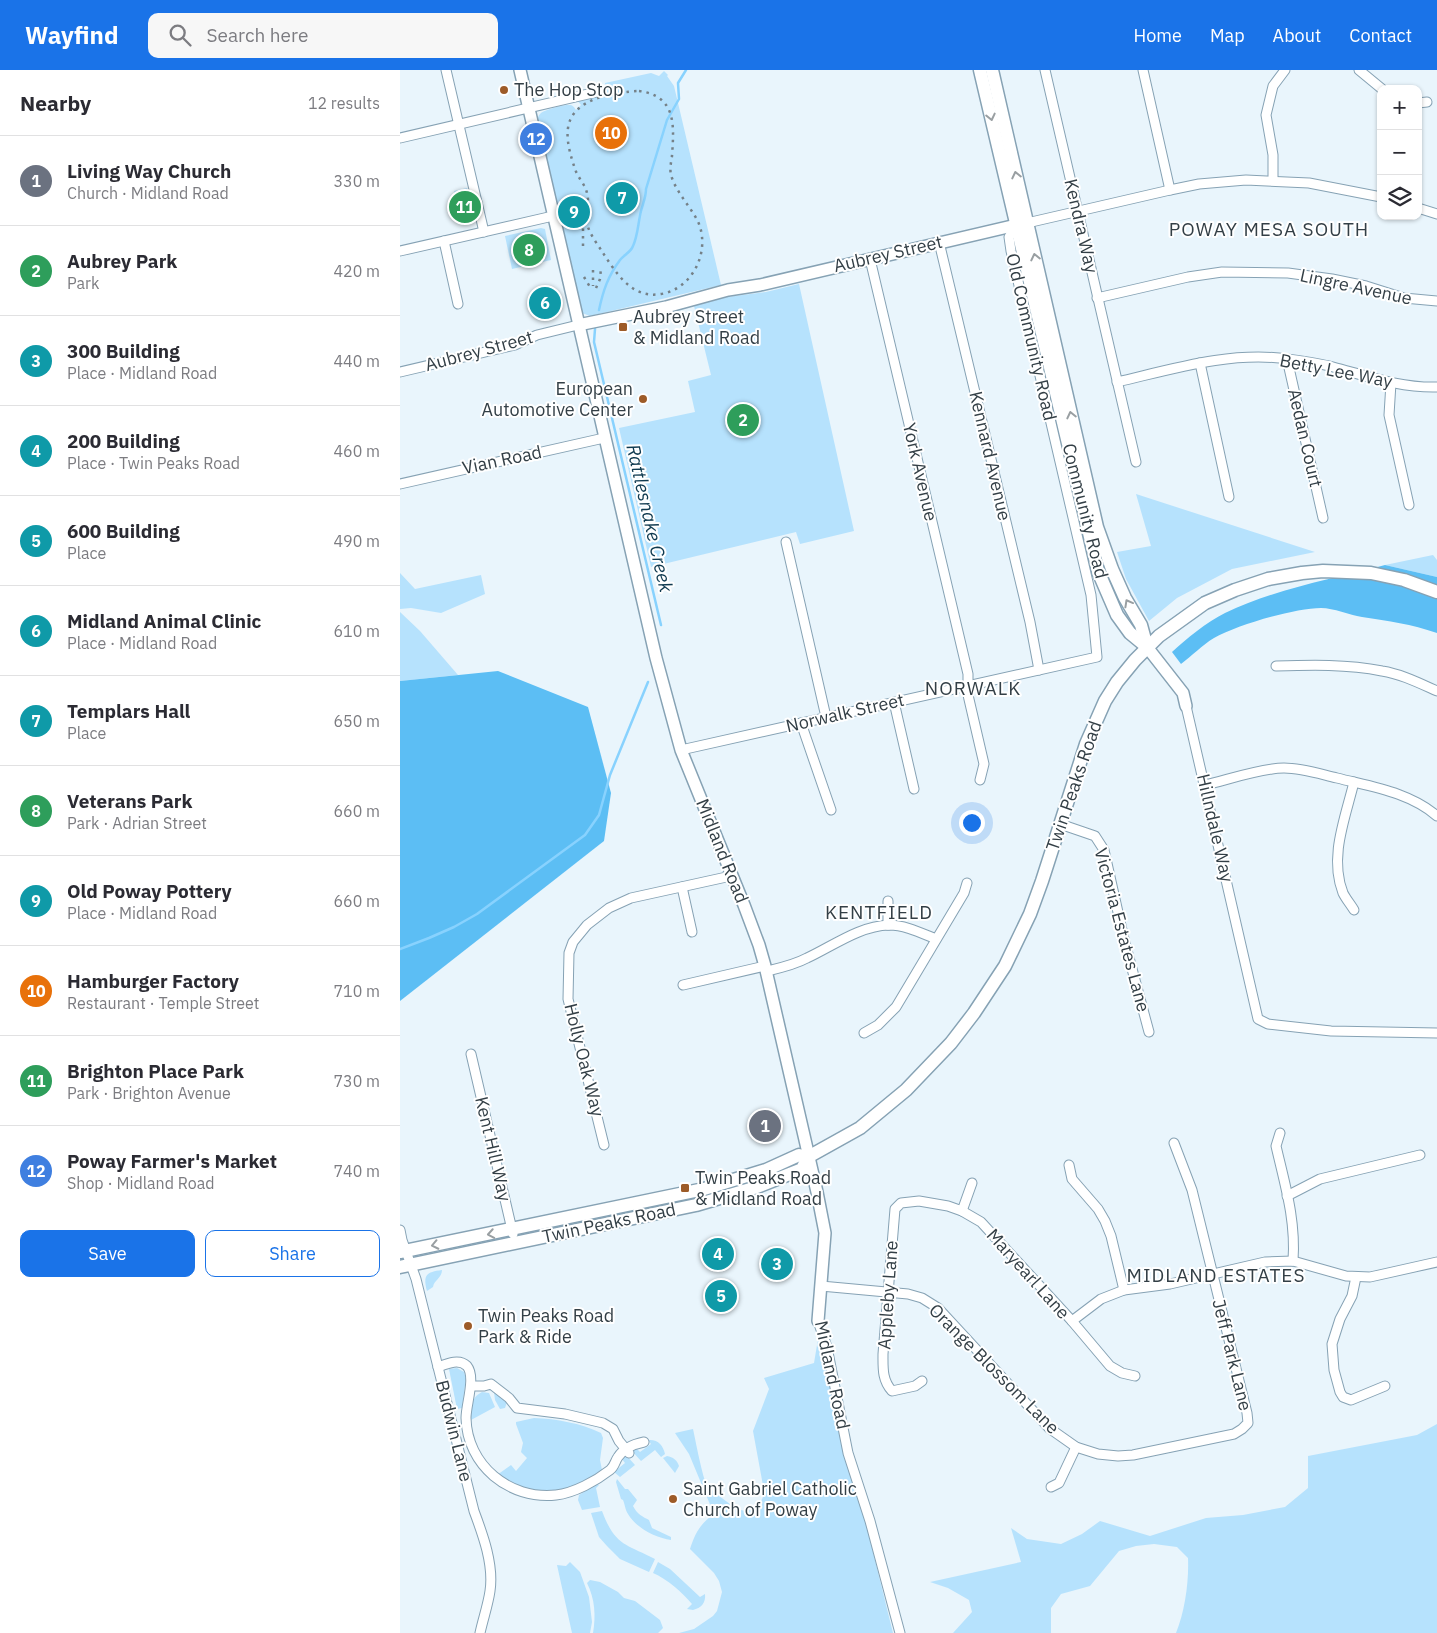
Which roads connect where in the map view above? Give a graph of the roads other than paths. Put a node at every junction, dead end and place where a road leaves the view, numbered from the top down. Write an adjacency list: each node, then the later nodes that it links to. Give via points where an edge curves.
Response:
1 (446, 70): 12 (street)
2 (520, 70): 11 (main road, Midland Road)
3 (980, 70): 21 (main road, Community Road, one-way to 21)
4 (992, 70): 21 (main road, Community Road, one-way to 4)
5 (1045, 70): 18 (street, Kendra Way)
6 (1143, 70): 15 (street)
7 (1285, 70): 14 (street, via 1273,86 1266,115 1273,155)
8 (1359, 70): 9 (street)
9 (1377, 85)
10 (601, 90): 11 (street)
11 (529, 107): 12 (street); 20 (main road, Midland Road)
12 (459, 124): 13 (street); 22 (street)
13 (400, 138)
14 (1273, 180): 15 (street, Aubrey Street, via 1246,180); 16 (street, Aubrey Street, via 1309,183)
15 (1170, 190): 18 (street, Aubrey Street)
16 (1377, 196)
17 (1422, 209): 19 (street)
18 (1078, 211): 21 (street, Aubrey Street); 27 (street, Kendra Way)
19 (1437, 214)
20 (553, 216): 22 (street); 30 (main road, Midland Road)
21 (1022, 224): 24 (main road, Aubrey Street); 45 (main road, Community Road, via 1097,527); 46 (street, Old Community Road, via 1009,237 1011,251 1091,595)
22 (484, 232): 23 (street)
23 (444, 241): 25 (street); 29 (street)
24 (940, 242): 26 (main road, Aubrey Street); 48 (street, Kennard Avenue)
25 (400, 251)
26 (870, 259): 30 (main road, Aubrey Street); 49 (street, York Avenue)
27 (1097, 298): 28 (street, Lingre Avenue, via 1222,272 1288,273 1366,286 1404,298); 34 (street, Kendra Way)
28 (1437, 300)
29 (458, 304)
30 (578, 325): 33 (street, Aubrey Street, via 537,335 515,345); 37 (main road, Midland Road)
31 (1287, 359): 32 (street, Betty Lee Way, via 1252,357); 35 (street, Betty Lee Way, via 1331,366); 42 (street, Aedan Court)
32 (1200, 363): 34 (street, Betty Lee Way); 40 (street)
33 (400, 372)
34 (1117, 382): 38 (street, Kendra Way)
35 (1391, 383): 36 (street, Betty Lee Way); 41 (street, via 1389,415)
36 (1437, 387)
37 (604, 438): 39 (street, Vian Road); 55 (main road, Midland Road)
38 (1136, 462)
39 (400, 484)
40 (1229, 497)
41 (1409, 505)
42 (1323, 518)
43 (786, 542): 53 (street)
44 (1437, 592): 45 (main road, Twin Peaks Road, via 1371,573 1324,571 1268,579 1205,603 1159,636)
45 (1148, 648): 52 (main road, Hillndale Way, via 1183,693); 62 (main road, Twin Peaks Road, via 1117,682 1105,701 1086,744)
46 (1097, 657): 48 (street, Norwalk Street)
47 (1276, 666): 50 (street, via 1332,665 1384,671)
48 (1039, 670): 49 (street, Norwalk Street)
49 (969, 686): 51 (street, Norwalk Street); 56 (street, York Avenue, via 968,695 984,764)
50 (1437, 691)
51 (894, 702): 53 (street, Norwalk Street); 59 (street)
52 (1186, 706): 58 (street, Hillndale Way)
53 (826, 717): 54 (street, Norwalk Street)
54 (801, 723): 55 (street, Norwalk Street); 60 (street)
55 (681, 750): 63 (main road, Midland Road)
56 (980, 780)
57 (1354, 782): 58 (street, via 1283,768); 61 (street, via 1395,792 1418,802); 67 (street, via 1337,851 1344,895)
58 (1205, 785): 75 (street, Hillndale Way, via 1258,1019 1268,1024 1331,1031)
59 (914, 789)
60 (831, 810)
61 (1437, 816)
62 (1060, 824): 73 (street, Victoria Estates Lane, via 1095,836 1104,850); 81 (main road, Twin Peaks Road, via 1030,914 1005,966 968,1021 927,1070 884,1110 860,1128)
63 (731, 876): 65 (street, Holly Oak Way); 71 (main road, Midland Road)
64 (967, 883): 70 (street)
65 (682, 887): 69 (street); 79 (street, Holly Oak Way, via 631,898 609,908 587,925 573,942 569,954 568,999)
66 (888, 901): 68 (street)
67 (1354, 910)
68 (888, 925): 70 (street, via 915,930); 71 (street, via 854,934 796,963)
69 (692, 932)
70 (936, 940): 74 (street, via 896,1007 878,1025)
71 (766, 969): 72 (street); 81 (main road, Midland Road)
72 (683, 985)
73 (1149, 1032)
74 (864, 1033)
75 (1437, 1033)
76 (470, 1054): 88 (street, Kent Hill Way)
77 (1280, 1134): 84 (street, via 1276,1146)
78 (1174, 1143): 94 (street, Jeff Park Lane, via 1192,1190)
79 (604, 1146)
80 (1420, 1155): 84 (street, via 1320,1179)
81 (808, 1157): 88 (main road, Twin Peaks Road, via 799,1155 766,1170 704,1189); 89 (main road, Twin Peaks Road, via 800,1170 727,1197); 96 (main road, Midland Road, via 825,1233)
82 (1069, 1165): 97 (street, via 1072,1179 1105,1220)
83 (972, 1183): 86 (street)
84 (1287, 1196): 91 (street, via 1293,1223)
85 (905, 1202): 86 (street, Maryearl Lane, via 938,1204); 98 (street, Appleby Lane, via 895,1209)
86 (962, 1211): 100 (street, Maryearl Lane, via 981,1222)
87 (400, 1230): 90 (street, Budwin Lane)
88 (512, 1230): 89 (street, Kent Hill Way); 90 (main road, Twin Peaks Road, one-way to 90)
89 (515, 1243): 93 (main road, Twin Peaks Road)
90 (403, 1252): 93 (street, Budwin Lane)
91 (1292, 1262): 94 (street, via 1264,1262); 95 (street)
92 (1437, 1262): 95 (street, via 1370,1277)
93 (405, 1266): 101 (street, Budwin Lane)
94 (1212, 1275): 97 (street); 106 (street, Jeff Park Lane)
95 (1356, 1277): 105 (street, via 1352,1296 1340,1318 1332,1344 1334,1370 1340,1392 1351,1400)
96 (821, 1286): 98 (street, Orange Blossom Lane); 99 (main road, Midland Road)
97 (1124, 1290): 100 (street, via 1101,1299)
98 (887, 1292): 103 (street, Appleby Lane, via 883,1354 886,1385 892,1391 915,1386); 108 (street, Orange Blossom Lane, via 922,1298 938,1308 1049,1428)
99 (818, 1321): 112 (street, Midland Road, via 827,1347 848,1453)
100 (1072, 1321): 102 (street, Maryearl Lane, via 1110,1366)
101 (438, 1367): 104 (street, via 456,1362 464,1364 470,1375); 111 (street, Budwin Lane, via 488,1557 491,1590)
102 (1135, 1376)
103 (922, 1381)
104 (470, 1386): 109 (street, via 491,1384 517,1408 603,1423 613,1430); 109 (street, via 466,1409 472,1447 478,1459 496,1478 521,1492 548,1495 568,1492 612,1469 618,1457)
105 (1384, 1386)
106 (1248, 1423): 108 (street, Orange Blossom Lane, via 1234,1434 1133,1455 1098,1454)
107 (644, 1442): 109 (street)
108 (1076, 1447): 110 (street, via 1059,1484)
109 (627, 1451)
110 (1051, 1487)
111 (480, 1633)
112 (900, 1633)

